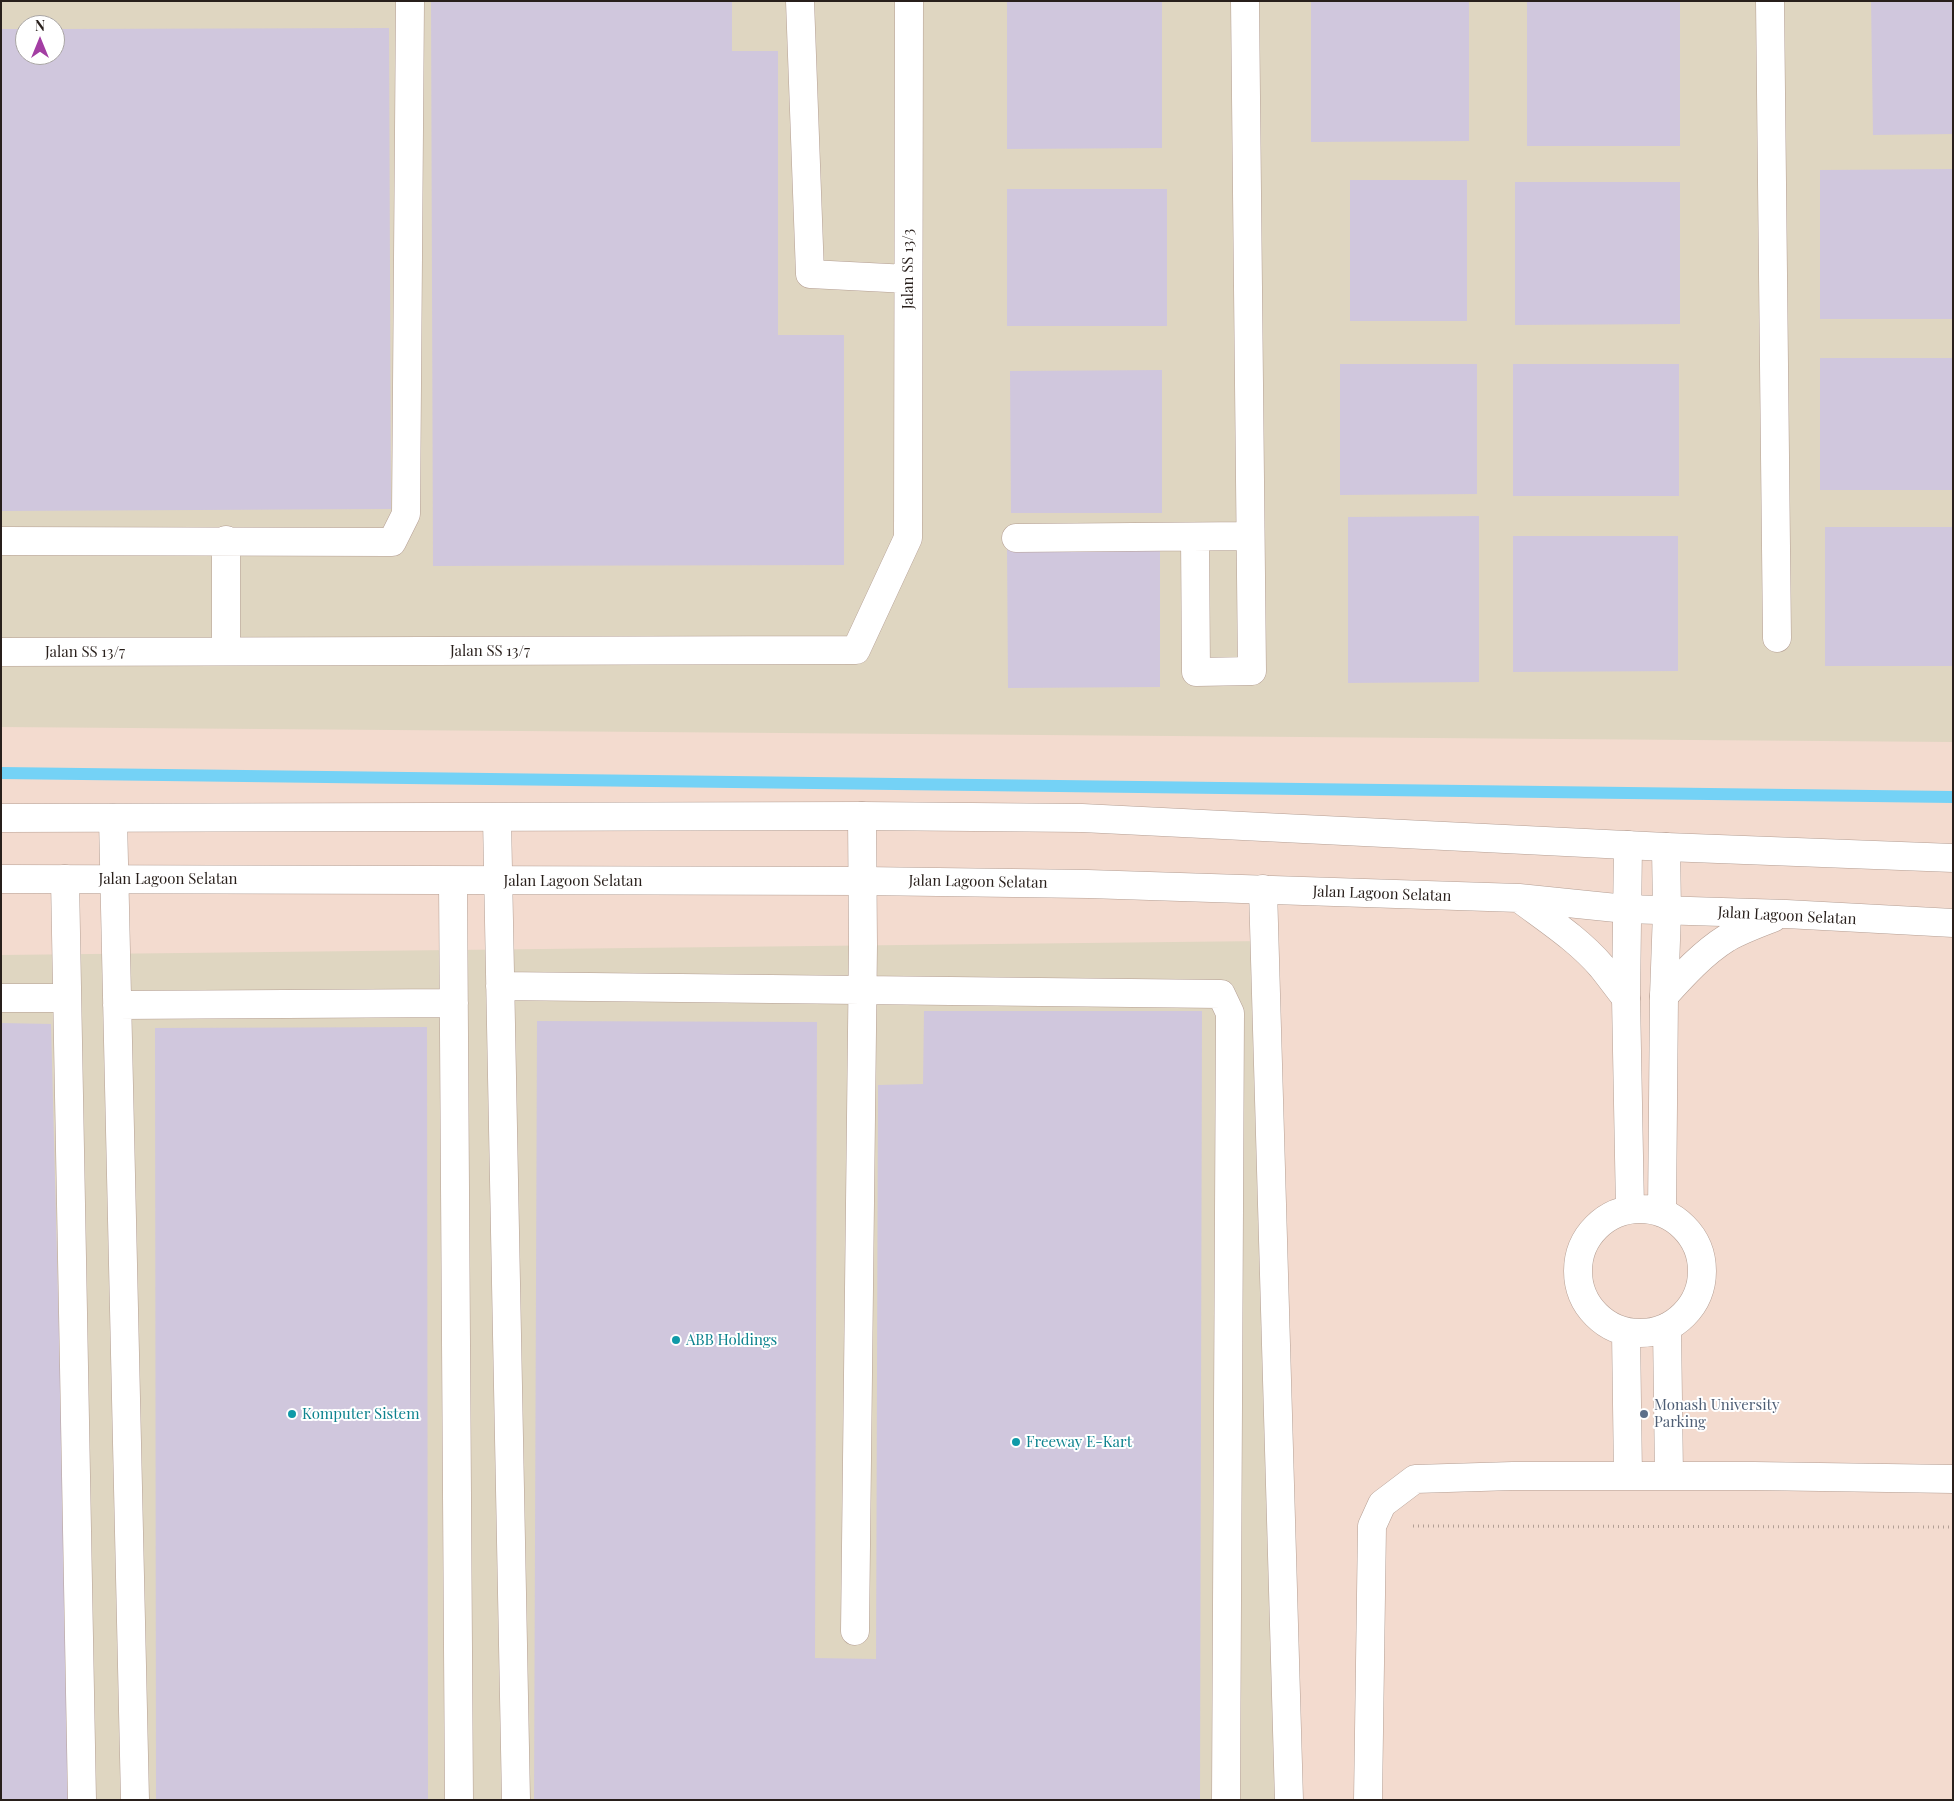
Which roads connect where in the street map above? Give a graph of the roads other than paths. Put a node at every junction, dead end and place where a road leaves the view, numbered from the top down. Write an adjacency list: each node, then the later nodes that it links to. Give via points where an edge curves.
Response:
1 (410, 1): 11 (main road, via 406,514 392,542)
2 (800, 1): 6 (main road, via 810,274)
3 (909, 1): 6 (main road, Jalan SS 13/3)
4 (1245, 1): 7 (main road)
5 (1770, 1): 13 (main road)
6 (908, 278): 9 (main road, Jalan SS 13/3)
7 (1250, 536): 8 (main road); 8 (main road, via 1252,671 1196,672)
8 (1195, 537): 10 (main road)
9 (908, 538): 14 (main road, Jalan SS 13/7, via 856,650)
10 (1016, 538)
11 (226, 540): 12 (main road); 14 (main road)
12 (1, 541)
13 (1777, 638)
14 (226, 651): 15 (main road, Jalan SS 13/7)
15 (1, 652)
16 (862, 816): 19 (main road); 20 (main road, via 1082,818); 28 (main road)
17 (1, 818): 18 (main road)
18 (113, 818): 19 (main road); 25 (main road)
19 (497, 818): 27 (main road)
20 (1628, 845): 21 (main road); 31 (main road)
21 (1666, 847): 22 (main road); 32 (main road)
22 (1953, 858)
23 (1, 879): 24 (main road, Jalan Lagoon Selatan)
24 (65, 879): 25 (main road, Jalan Lagoon Selatan); 39 (main road)
25 (115, 879): 26 (main road, Jalan Lagoon Selatan); 42 (main road)
26 (453, 881): 27 (main road, Jalan Lagoon Selatan); 41 (main road)
27 (498, 881): 28 (main road, Jalan Lagoon Selatan); 35 (main road)
28 (863, 881): 29 (main road, Jalan Lagoon Selatan); 36 (main road)
29 (1263, 889): 30 (main road, Jalan Lagoon Selatan); 56 (main road)
30 (1519, 898): 31 (main road, Jalan Lagoon Selatan); 40 (main road, via 1583,948)
31 (1626, 910): 32 (main road, Jalan Lagoon Selatan); 40 (main road)
32 (1667, 912): 33 (main road, Jalan Lagoon Selatan); 37 (main road)
33 (1786, 914): 34 (main road, Jalan Lagoon Selatan); 37 (main road, via 1726,938 1692,966)
34 (1953, 924)
35 (500, 986): 36 (main road); 54 (main road)
36 (862, 991): 50 (main road); 55 (main road, via 1221,994 1230,1013)
37 (1664, 996): 44 (main road)
38 (1, 998): 39 (main road)
39 (67, 998): 51 (main road)
40 (1626, 998): 43 (main road)
41 (454, 1003): 42 (main road); 53 (main road)
42 (118, 1005): 52 (main road)
43 (1630, 1209): 44 (main road); 46 (main road, via 1609,1216 1593,1229 1582,1248 1577,1269 1580,1290 1590,1309 1606,1324)
44 (1662, 1213): 45 (main road, via 1680,1223 1694,1238 1701,1258 1703,1279 1696,1299 1685,1315)
45 (1667, 1327): 46 (main road, via 1647,1333); 48 (main road)
46 (1626, 1332): 47 (main road)
47 (1628, 1476): 48 (main road); 57 (main road, via 1415,1480 1382,1504 1372,1526)
48 (1669, 1476): 49 (main road)
49 (1953, 1478)
50 (855, 1631)
51 (82, 1800)
52 (135, 1800)
53 (459, 1800)
54 (516, 1800)
55 (1226, 1800)
56 (1289, 1800)
57 (1368, 1800)

